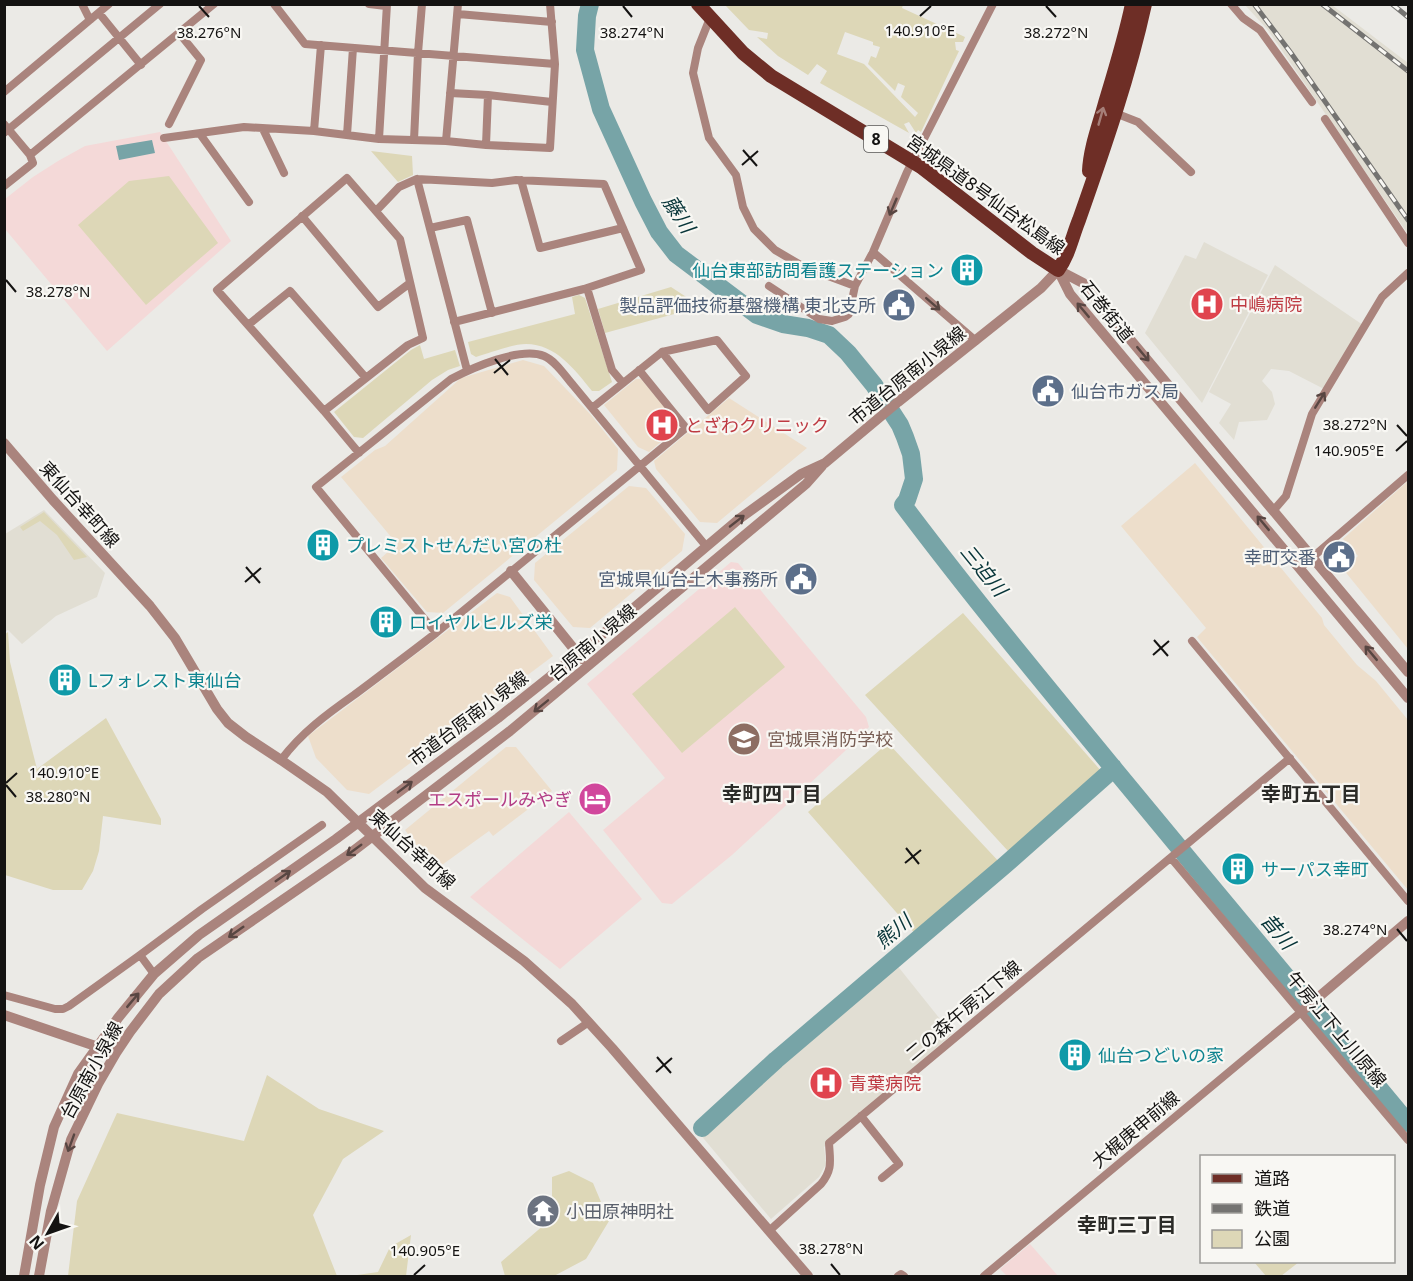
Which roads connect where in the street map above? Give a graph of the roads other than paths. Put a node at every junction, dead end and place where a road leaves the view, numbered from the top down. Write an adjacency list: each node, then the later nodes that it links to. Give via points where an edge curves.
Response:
1 (82, 4): 18 (street)
2 (109, 4): 17 (street)
3 (160, 4): 21 (street)
4 (214, 4): 20 (street)
5 (274, 4): 22 (street, via 305,44)
6 (369, 4): 14 (street)
7 (422, 4): 25 (street)
8 (550, 4): 19 (street)
9 (993, 4): 48 (street)
10 (1132, 4): 54 (main road, one-way to 10, via 1089,165)
11 (1145, 4): 34 (main road, 宮城県道8号仙台松島線)
12 (1155, 4): 34 (main road, via 1145,46)
13 (1231, 4): 33 (street, via 1260,30)
14 (386, 5): 24 (street)
15 (458, 9): 19 (street); 26 (street)
16 (704, 9): 48 (main road, 宮城県道8号仙台松島線 / 8, via 743,53 771,76); 66 (street, via 693,73 709,138 736,175 754,229 775,250 804,267)
17 (99, 13): 18 (street); 21 (street)
18 (90, 20): 29 (street)
19 (552, 22): 27 (street)
20 (179, 33): 28 (street); 36 (street, via 201,60)
21 (119, 38): 28 (street); 37 (street)
22 (321, 45): 23 (street); 39 (street)
23 (353, 48): 24 (street); 41 (street)
24 (385, 50): 25 (street); 43 (street)
25 (418, 53): 26 (street); 44 (street)
26 (454, 55): 27 (street); 30 (street)
27 (555, 64): 32 (street)
28 (141, 65): 47 (street)
29 (4, 92)
30 (450, 93): 31 (street); 45 (street)
31 (488, 95): 32 (street); 46 (street)
32 (552, 102): 46 (street, via 550,148)
33 (1312, 102)
34 (1119, 114): 49 (street, via 1138,122); 54 (main road, 宮城県道8号仙台松島線)
35 (1324, 119): 60 (street)
36 (170, 124)
37 (6, 129): 47 (street)
38 (263, 129): 39 (street); 40 (street, via 244,127); 50 (street)
39 (314, 131): 41 (street)
40 (200, 134): 42 (street); 55 (street)
41 (347, 135): 43 (street)
42 (164, 138)
43 (379, 140): 44 (street)
44 (414, 140): 45 (street)
45 (446, 141): 46 (street)
46 (486, 145)
47 (30, 155): 53 (street, via 33,163)
48 (913, 161): 61 (street, one-way to 61); 62 (main road, 宮城県道8号仙台松島線 / 8)
49 (1191, 172)
50 (284, 173)
51 (417, 179): 52 (street, via 492,183); 56 (street, via 399,187); 58 (street)
52 (521, 180): 59 (street, via 604,184); 59 (street, via 540,248)
53 (4, 186)
54 (1089, 194): 62 (main road, 宮城県道8号仙台松島線)
55 (249, 202)
56 (376, 211): 57 (street, via 347,178); 64 (street, via 400,239)
57 (302, 216): 64 (street, via 378,307); 70 (street, via 217,290)
58 (430, 228): 68 (street, via 467,220); 69 (street)
59 (623, 228): 67 (street, via 641,270)
60 (1408, 243)
61 (873, 252): 66 (street); 71 (street, one-way to 71)
62 (1058, 270): 71 (street, 市道台原南小泉線); 84 (street, 石巻街道, one-way to 84, via 1083,283); 87 (street, 石巻街道, one-way to 62, via 1070,294)
63 (1408, 273): 84 (street, one-way to 63, via 1286,496 1312,414 1382,297)
64 (410, 283): 75 (street, via 423,338)
65 (769, 286): 66 (street, via 819,319 832,321 849,314)
66 (855, 286)
67 (587, 288): 68 (street); 76 (street, via 612,370)
68 (492, 313): 69 (street)
69 (454, 322): 73 (street)
70 (248, 325): 75 (street, via 290,291); 78 (street)
71 (976, 341): 81 (street, 市道台原南小泉線)
72 (662, 352): 72 (street, via 717,339 746,376 708,410); 74 (street)
73 (467, 370): 77 (street, via 519,353 536,354 551,360); 80 (street)
74 (639, 370): 76 (street); 82 (street, via 686,428)
75 (366, 378): 78 (street)
76 (623, 383): 77 (street)
77 (592, 408): 82 (street)
78 (324, 411): 80 (street)
79 (4, 443): 96 (street, 東仙台幸町線, via 164,623 228,723)
80 (359, 453): 89 (street, via 316,487)
81 (825, 463): 85 (street, 市道台原南小泉線, one-way to 81, via 801,474); 92 (street, 台原南小泉線, via 806,484)
82 (640, 466): 85 (street); 88 (street)
83 (1408, 475): 86 (street)
84 (1273, 511): 86 (street, 石巻街道)
85 (706, 546): 91 (street, 市道台原南小泉線)
86 (1312, 558): 87 (street); 93 (street, 石巻街道)
87 (1300, 568): 94 (street, 石巻街道, one-way to 87)
88 (511, 571): 89 (street); 91 (street)
89 (436, 633): 96 (street, via 317,721)
90 (1192, 641): 95 (street)
91 (578, 654): 92 (street); 97 (street, 市道台原南小泉線, one-way to 91)
92 (588, 667): 99 (street, 台原南小泉線, one-way to 99)
93 (1408, 672)
94 (1408, 698)
95 (1290, 758): 100 (street, 二の森午房江下線); 101 (street)
96 (281, 760): 97 (street, 東仙台幸町線, via 327,792)
97 (358, 822): 99 (street, 東仙台幸町線); 104 (street, 市道台原南小泉線, one-way to 97, via 199,934)
98 (322, 825): 103 (street)
99 (372, 836): 108 (street, 東仙台幸町線, via 425,888 524,961); 111 (street, 台原南小泉線, one-way to 111, via 198,958 159,994)
100 (1174, 855): 106 (street, 午房江下上川原線); 112 (street, 二の森午房江下線)
101 (1408, 901)
102 (1408, 921): 106 (street, 大梶庚申前線)
103 (140, 955): 104 (street); 105 (street, via 63,1009)
104 (154, 974): 110 (street, 市道台原南小泉線, one-way to 104)
105 (4, 995)
106 (1307, 1007): 113 (street, 午房江下上川原線); 121 (street, 大梶庚申前線)
107 (4, 1016): 110 (street)
108 (589, 1022): 109 (street); 115 (street, 東仙台幸町線)
109 (561, 1041)
110 (97, 1046): 111 (street); 116 (street, 市道台原南小泉線, via 78,1074 54,1127)
111 (116, 1053): 117 (street, 台原南小泉線, one-way to 117, via 71,1140 51,1211)
112 (861, 1116): 114 (street, via 899,1164); 115 (street, 二の森午房江下線, via 829,1143 831,1166 827,1176)
113 (1408, 1140)
114 (882, 1178)
115 (769, 1231): 118 (street, 東仙台幸町線)
116 (24, 1276)
117 (39, 1276)
118 (808, 1276)
119 (898, 1276): 120 (street)
120 (904, 1276)
121 (984, 1276)

